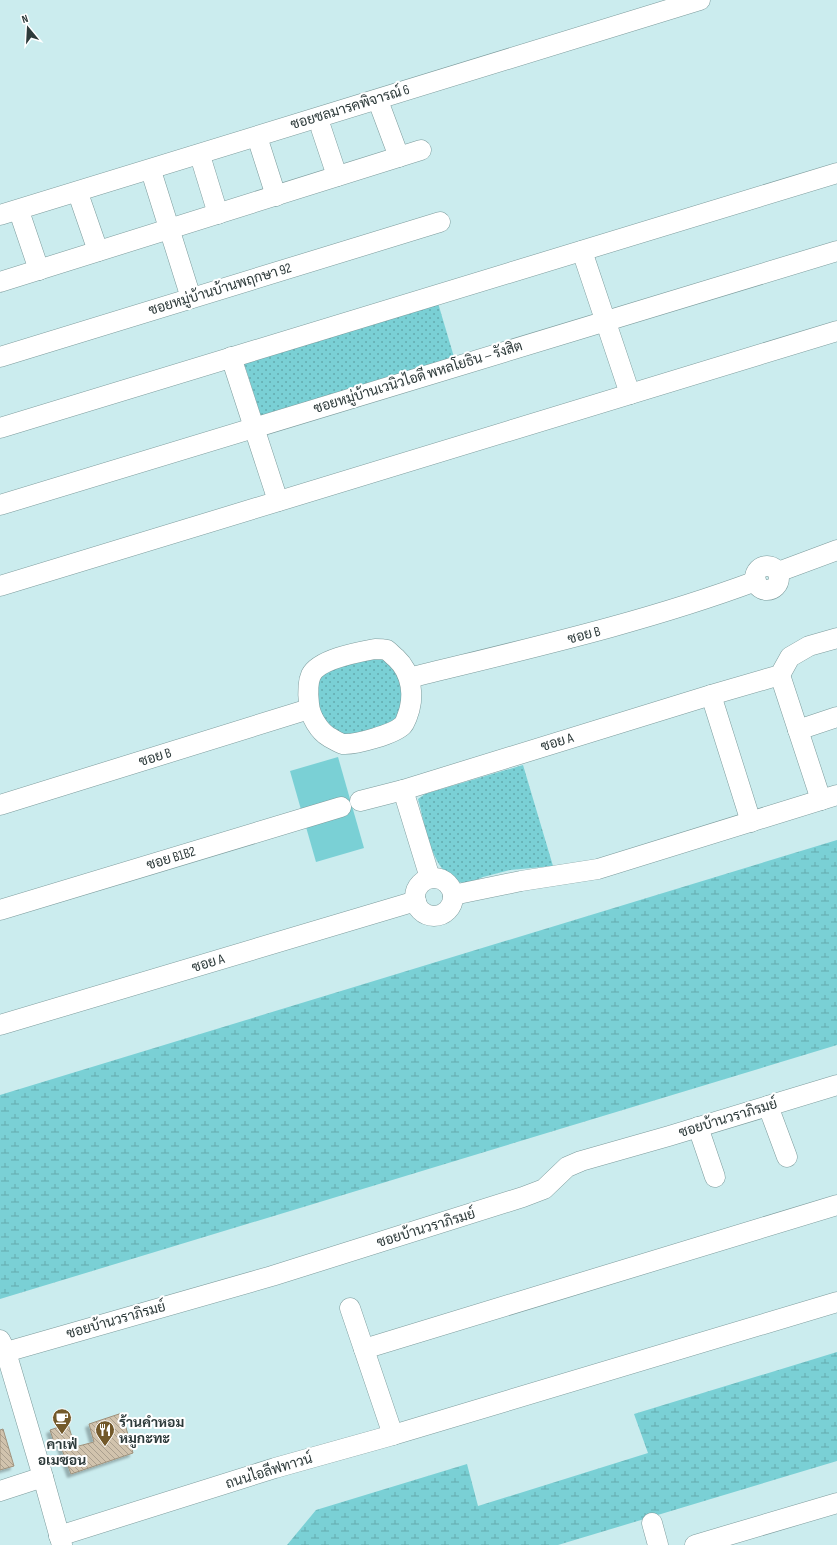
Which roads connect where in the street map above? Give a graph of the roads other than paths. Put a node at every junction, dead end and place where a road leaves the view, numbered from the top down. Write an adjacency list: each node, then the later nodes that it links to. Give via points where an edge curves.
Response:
1 (700, 0): 14 (street, ซอยชลมารคพิจารณ์ 6)
2 (380, 106): 6 (street)
3 (321, 128): 10 (street)
4 (260, 146): 11 (street)
5 (421, 150): 6 (street)
6 (399, 157): 10 (street)
7 (202, 162): 13 (street)
8 (837, 173): 18 (street)
9 (152, 174): 17 (street)
10 (337, 176): 11 (street)
11 (276, 196): 13 (street)
12 (80, 199): 19 (street)
13 (218, 214): 17 (street)
14 (0, 215)
15 (22, 217): 21 (street)
16 (440, 222): 23 (street, ซอยหมู่บ้านบ้านพฤกษา 92)
17 (169, 229): 19 (street); 23 (street)
18 (582, 250): 24 (street); 27 (street)
19 (98, 251): 21 (street)
20 (837, 251): 24 (street, ซอยหมู่บ้านเวนิวไอดี พหลโยธิน – รังสิต)
21 (39, 270): 22 (street)
22 (0, 282)
23 (191, 298): 26 (street, ซอยหมู่บ้านบ้านพฤกษา 92)
24 (606, 320): 28 (street); 29 (street, ซอยหมู่บ้านเวนิวไอดี พหลโยธิน – รังสิต)
25 (837, 331): 28 (street)
26 (0, 357)
27 (231, 358): 29 (street); 30 (street)
28 (630, 394): 31 (street)
29 (253, 427): 31 (street); 32 (street, ซอยหมู่บ้านเวนิวไอดี พหลโยธิน – รังสิต)
30 (0, 428)
31 (278, 501): 34 (street)
32 (0, 505)
33 (837, 550): 37 (street, ซอย B, via 778,572 772,567 765,566 756,573 756,581 674,610)
34 (0, 586)
35 (837, 638): 36 (street, via 809,646 790,657)
36 (780, 675): 38 (street, ซอย A); 41 (street)
37 (409, 678): 39 (street, via 401,662 388,650 375,649 342,656 323,664 312,674 307,691); 39 (street, via 412,694 403,725 375,738 342,744 328,736 316,724)
38 (711, 695): 42 (street, ซอย A); 46 (street)
39 (309, 709): 45 (street, ซอย B)
40 (837, 717): 41 (street)
41 (798, 730): 43 (street)
42 (403, 790): 44 (street, ซอย A); 47 (street)
43 (829, 798): 46 (street)
44 (351, 804): 50 (street, ซอย B1B2)
45 (0, 805)
46 (751, 822): 48 (street, via 598,870)
47 (430, 878): 48 (street, via 448,883); 49 (street, via 420,884 415,895)
48 (453, 895): 49 (street, via 450,906 441,914 434,916 423,912)
49 (416, 902): 51 (street, ซอย A)
50 (0, 910)
51 (0, 1026)
52 (837, 1085): 53 (street, ซอยบ้านวราภิรมย์)
53 (768, 1106): 54 (street, ซอยบ้านวราภิรมย์); 55 (street)
54 (698, 1127): 56 (street); 60 (street, ซอยบ้านวราภิรมย์, via 581,1161 567,1167 544,1189 524,1197 272,1276)
55 (787, 1157)
56 (715, 1177)
57 (837, 1204): 61 (street)
58 (837, 1302): 62 (street, ถนนไอลีฟทาวน์)
59 (350, 1308): 61 (street)
60 (3, 1346): 63 (street)
61 (364, 1349): 62 (street)
62 (393, 1435): 67 (street, ถนนไอลีฟทาวน์, via 275,1468)
63 (44, 1477): 64 (street); 67 (street)
64 (0, 1491)
65 (837, 1503): 69 (street)
66 (652, 1523): 68 (street)
67 (61, 1540)
68 (658, 1545)
69 (695, 1545)

